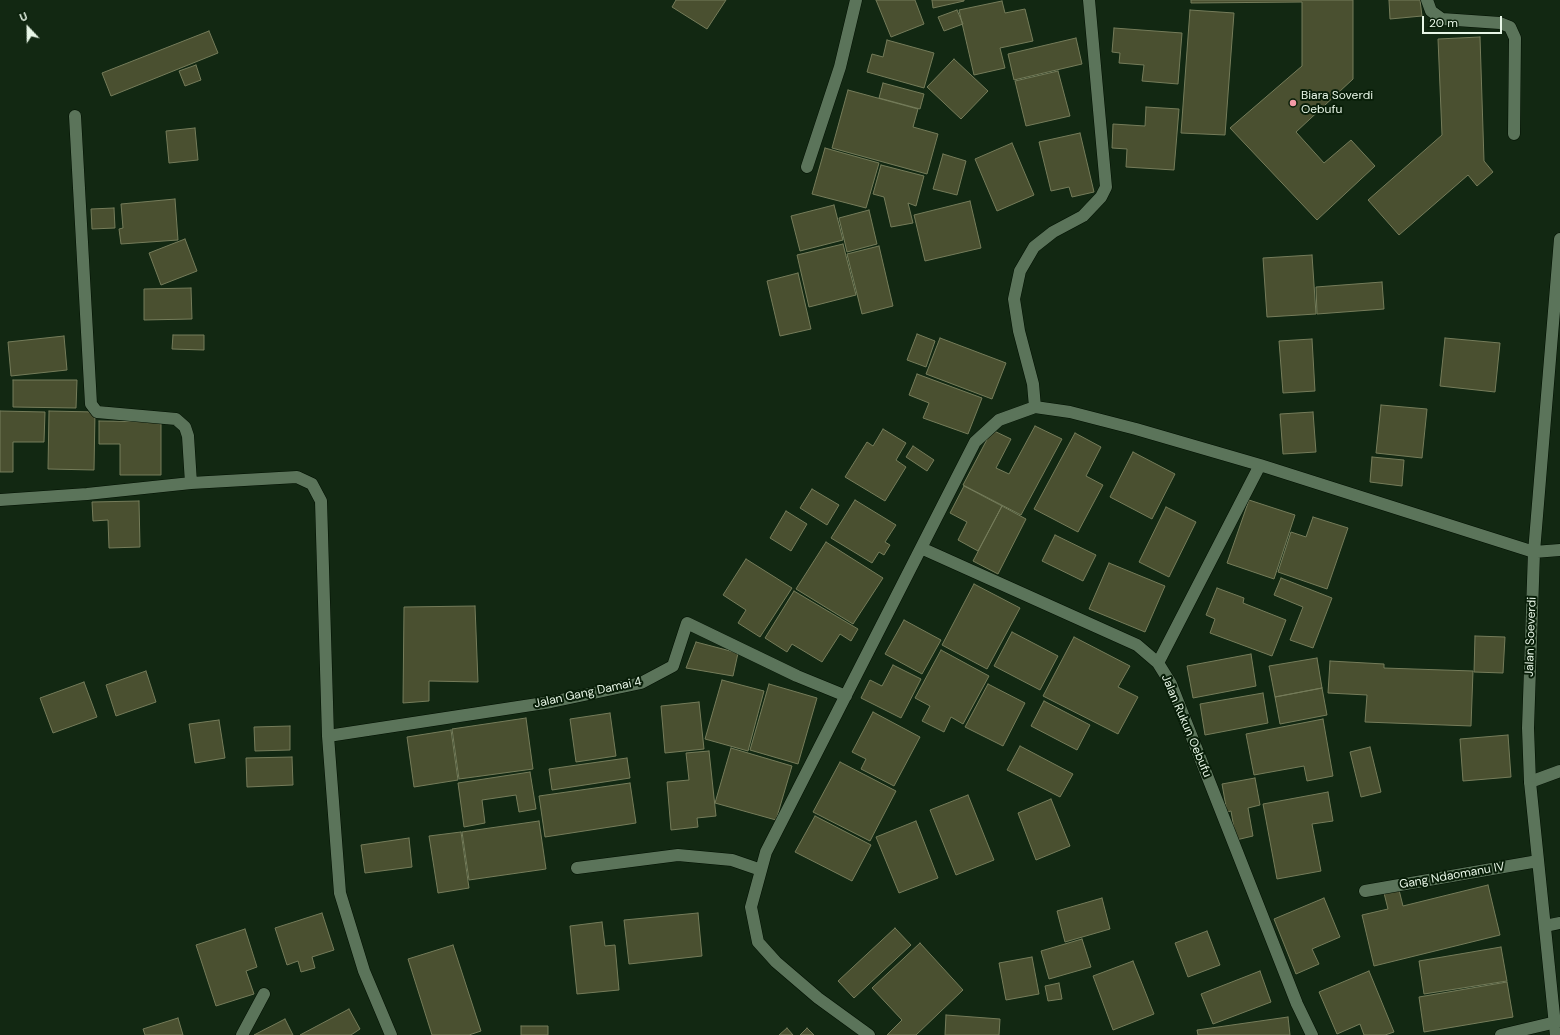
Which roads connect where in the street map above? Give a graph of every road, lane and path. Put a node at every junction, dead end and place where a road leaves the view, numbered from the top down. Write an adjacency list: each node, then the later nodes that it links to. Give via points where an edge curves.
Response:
1 (856, 0): 6 (street, via 840,67)
2 (1089, 0): 8 (street, via 1106,187 1101,197 1083,216 1053,232 1034,247 1020,272 1014,299 1019,331 1033,384)
3 (1427, 0): 5 (street, via 1431,11 1442,18 1500,22 1510,27 1515,38)
4 (76, 116): 10 (street, via 91,404 98,412 176,419 185,427 188,436)
5 (1514, 134)
6 (807, 167)
7 (1560, 239): 14 (street, Jalan Soeverdi)
8 (1035, 407): 9 (street, via 1070,412 1136,428); 12 (street, via 999,420 975,442)
9 (1260, 465): 14 (street); 15 (street)
10 (192, 483): 11 (street); 17 (street, via 296,477 312,484 321,501)
11 (0, 500)
12 (921, 548): 15 (street, Jalan Rukun Oebufu, via 1137,645); 16 (street)
13 (1560, 550): 14 (street)
14 (1534, 552): 19 (street, Jalan Soeverdi, via 1528,728)
15 (1158, 663): 31 (street, Jalan Rukun Oebufu, via 1171,684 1294,996)
16 (846, 696): 17 (street, Jalan Gang Damai 4, via 797,676 687,623 673,666 641,683 551,702); 22 (street, via 766,852)
17 (328, 736): 29 (street, via 340,893 364,972)
18 (1560, 771): 19 (street)
19 (1530, 782): 20 (street, Jalan Soeverdi)
20 (1538, 861): 23 (street, Gang Ndaomanu IV); 25 (street, Jalan Soeverdi)
21 (577, 868): 22 (street, via 678,855 732,860)
22 (761, 870): 30 (street, via 751,907 758,942 776,962)
23 (1365, 891)
24 (1560, 922): 25 (street)
25 (1545, 926): 27 (street, Jalan Soeverdi)
26 (264, 994): 28 (street)
27 (1556, 1026): 32 (street)
28 (242, 1035)
29 (390, 1035)
30 (869, 1035)
31 (1312, 1035)
32 (1501, 1035)

